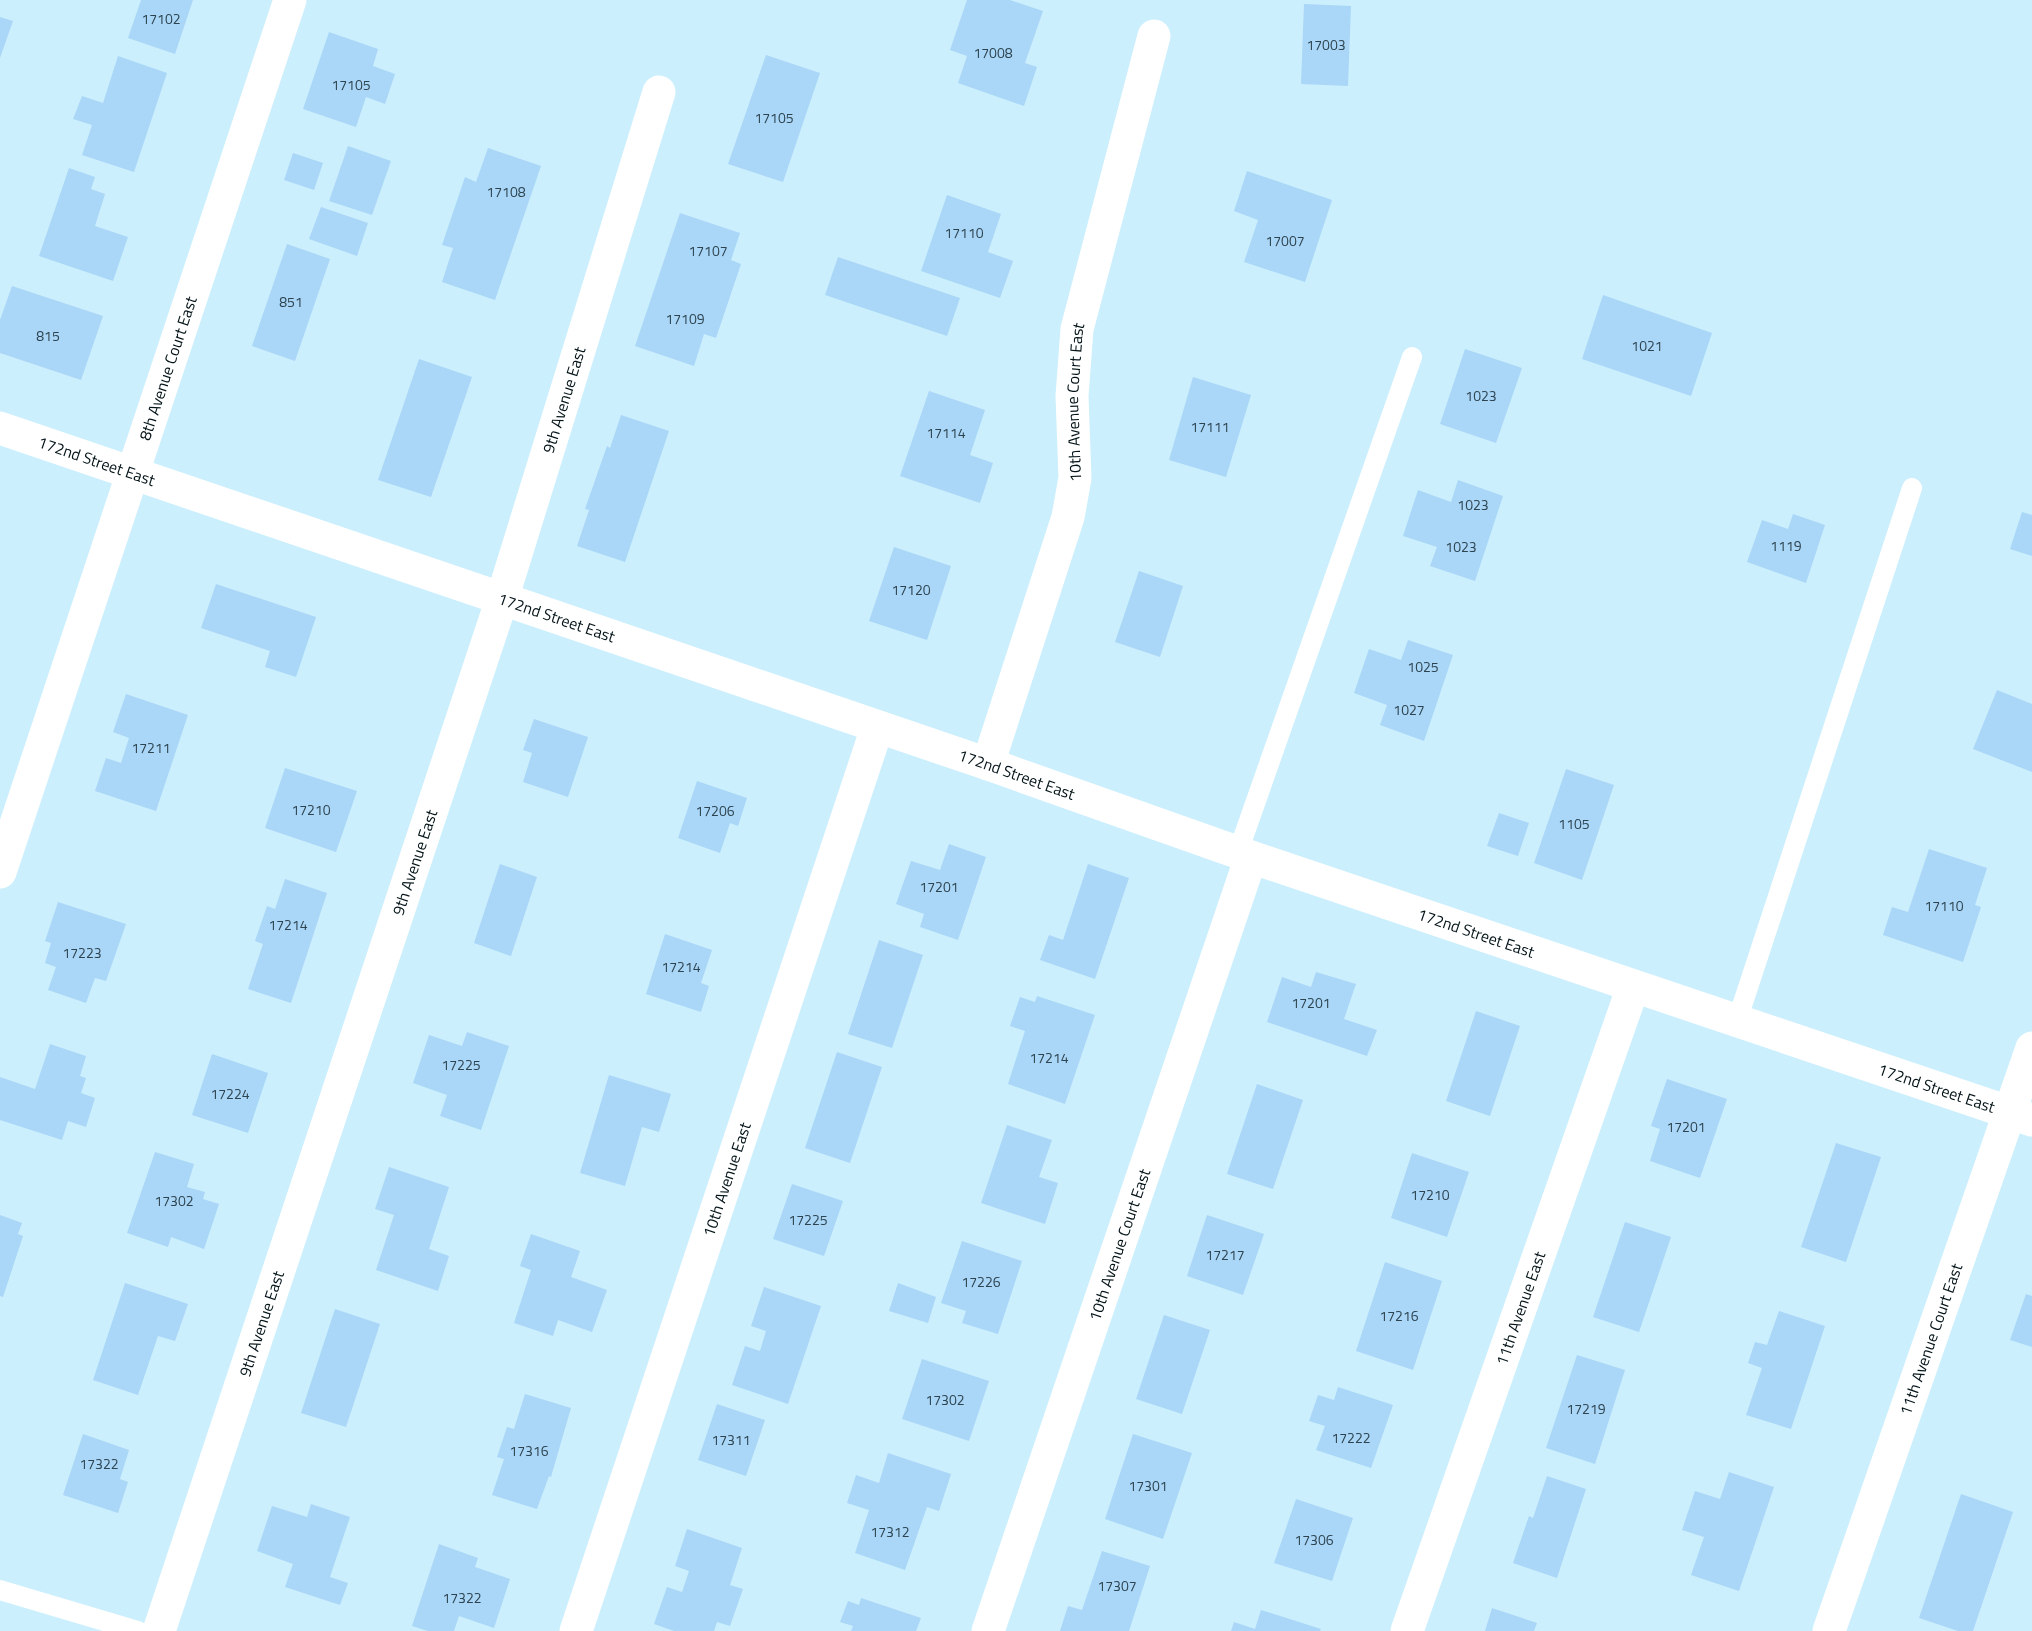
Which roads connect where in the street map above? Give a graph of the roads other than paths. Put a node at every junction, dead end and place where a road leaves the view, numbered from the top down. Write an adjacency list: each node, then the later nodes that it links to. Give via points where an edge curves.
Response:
1 (290, 0): 6 (street, 8th Avenue Court East)
2 (1154, 36): 10 (street, 10th Avenue Court East, via 1077,329 1072,396 1075,478 1068,517)
3 (659, 92): 8 (street, 9th Avenue East)
4 (1412, 357): 11 (lane)
5 (0, 428): 6 (street, 172nd Street East)
6 (134, 473): 8 (street, 172nd Street East); 12 (street, 8th Avenue Court East)
7 (1912, 488): 14 (lane)
8 (502, 599): 9 (street, 172nd Street East); 19 (street, 9th Avenue East)
9 (877, 728): 10 (street, 172nd Street East); 20 (street, 10th Avenue East)
10 (988, 764): 11 (street, 172nd Street East)
11 (1244, 855): 13 (street, 172nd Street East); 21 (street, 10th Avenue Court East)
12 (0, 872)
13 (1633, 987): 14 (street, 172nd Street East); 22 (street, 11th Avenue East)
14 (1737, 1021): 16 (street, 172nd Street East)
15 (2032, 1048): 16 (street, 11th Avenue Court East)
16 (2021, 1116): 23 (street, 11th Avenue Court East)
17 (0, 1590): 18 (lane)
18 (138, 1631)
19 (159, 1631)
20 (576, 1631)
21 (988, 1631)
22 (1407, 1631)
23 (1829, 1631)

